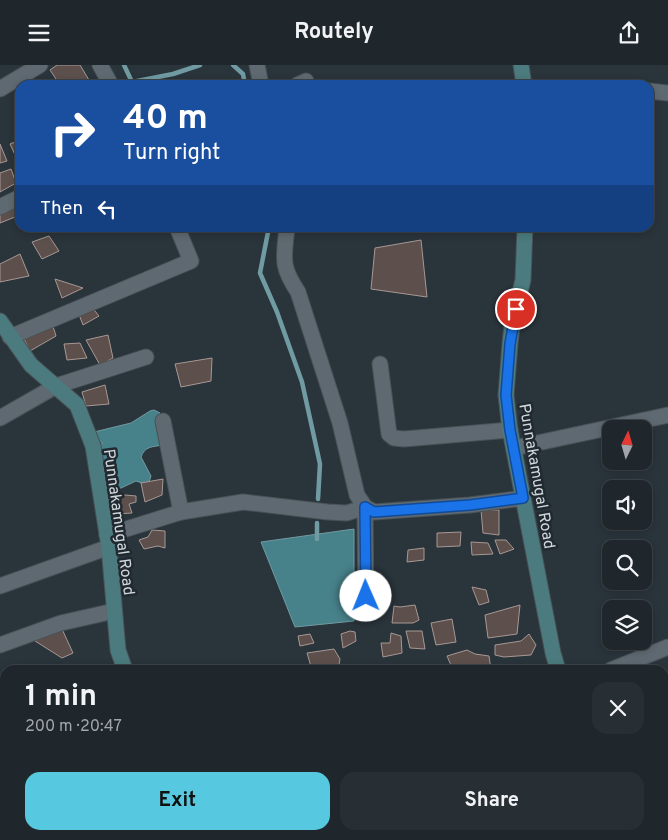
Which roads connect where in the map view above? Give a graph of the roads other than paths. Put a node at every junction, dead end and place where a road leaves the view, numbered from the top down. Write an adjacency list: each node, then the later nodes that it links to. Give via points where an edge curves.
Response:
1 (40, 65): 8 (street)
2 (100, 65): 5 (street)
3 (257, 65): 6 (street)
4 (521, 65): 7 (street)
5 (108, 80)
6 (260, 80)
7 (523, 80)
8 (0, 89)
9 (654, 92): 10 (street)
10 (668, 93)
11 (15, 200): 12 (street)
12 (0, 207)
13 (179, 232): 17 (street, via 191,261)
14 (287, 232): 27 (street, via 284,264 298,292 340,423 358,495)
15 (525, 232): 24 (street, Punnakamugal Road, via 522,280 512,325 506,395)
16 (0, 321): 17 (street, Punnakamugal Road)
17 (10, 337): 20 (street, Punnakamugal Road, via 31,365)
18 (146, 357): 20 (street)
19 (380, 364): 24 (street, via 389,434 394,438 418,439)
20 (56, 386): 22 (street); 29 (street, Punnakamugal Road, via 77,405 93,446)
21 (668, 415): 25 (street)
22 (0, 418)
23 (164, 421): 28 (street)
24 (510, 430): 25 (street, Punnakamugal Road)
25 (514, 449): 26 (street, Punnakamugal Road)
26 (523, 498): 27 (street, via 374,512); 36 (street, Punnakamugal Road)
27 (365, 507): 28 (street, via 347,513 243,502); 32 (street)
28 (180, 512): 29 (street)
29 (108, 541): 30 (street); 31 (street, Punnakamugal Road)
30 (0, 586)
31 (114, 611): 33 (street, via 60,623); 35 (street, Punnakamugal Road, via 118,651)
32 (366, 614)
33 (0, 645)
34 (668, 647): 37 (street)
35 (123, 665)
36 (557, 665)
37 (623, 665)

